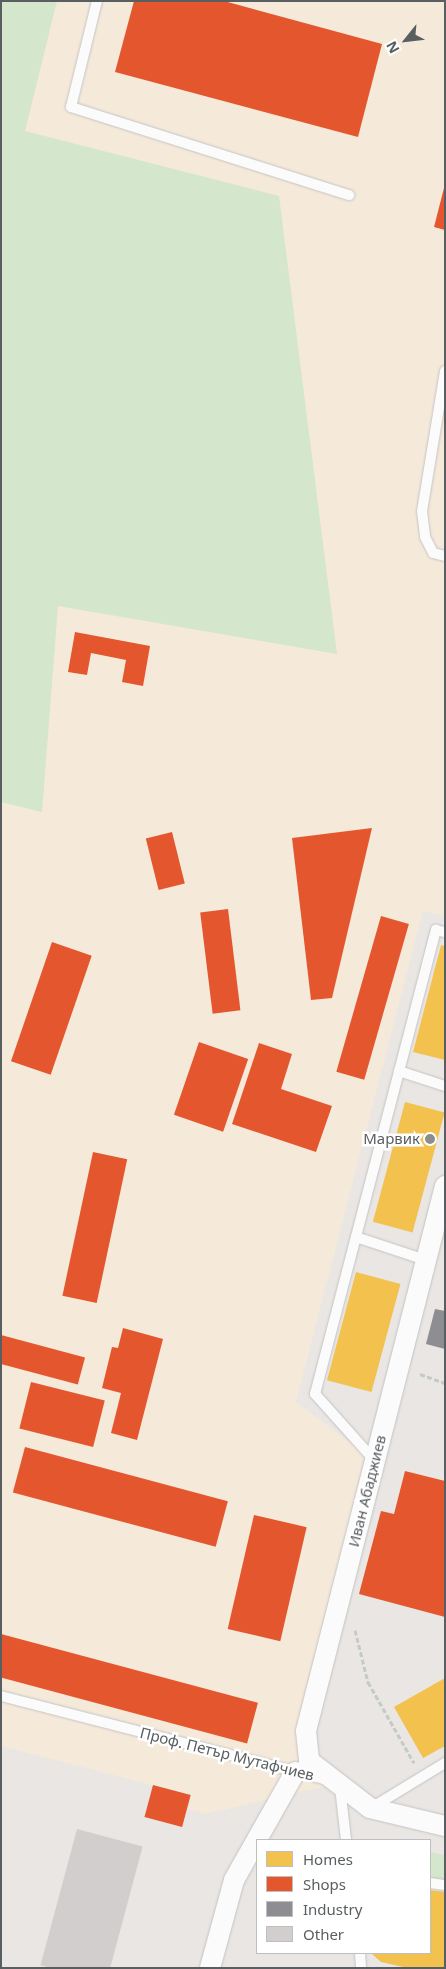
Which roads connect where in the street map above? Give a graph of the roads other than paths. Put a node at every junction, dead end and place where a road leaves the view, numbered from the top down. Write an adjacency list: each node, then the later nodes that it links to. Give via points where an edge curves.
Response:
1 (96, 1): 2 (lane, via 71,107)
2 (349, 195)
3 (445, 371): 4 (lane, via 422,511 425,537 433,553)
4 (445, 556)
5 (445, 932): 6 (lane, via 436,930)
6 (399, 1072): 7 (lane); 9 (lane)
7 (445, 1086)
8 (444, 1189): 10 (street, Иван Абаджиев)
9 (356, 1237): 10 (lane); 11 (lane, via 316,1394)
10 (426, 1260): 11 (street, Иван Абаджиев)
11 (375, 1461): 15 (street, Иван Абаджиев, via 306,1732 309,1761)
12 (1, 1696): 14 (lane, Проф. Петър Мутафчиев)
13 (445, 1763): 16 (lane)
14 (295, 1772): 15 (lane, Проф. Петър Мутафчиев); 18 (street)
15 (339, 1783): 16 (street, Проф. Петър Мутафчиев); 19 (lane)
16 (370, 1808): 17 (street, Проф. Петър Мутафчиев)
17 (445, 1826)
18 (257, 1839)
19 (346, 1839)
20 (256, 1841): 24 (street, via 234,1880)
21 (431, 1882): 22 (lane)
22 (445, 1885)
23 (360, 1954): 25 (lane)
24 (210, 1968)
25 (361, 1968)

